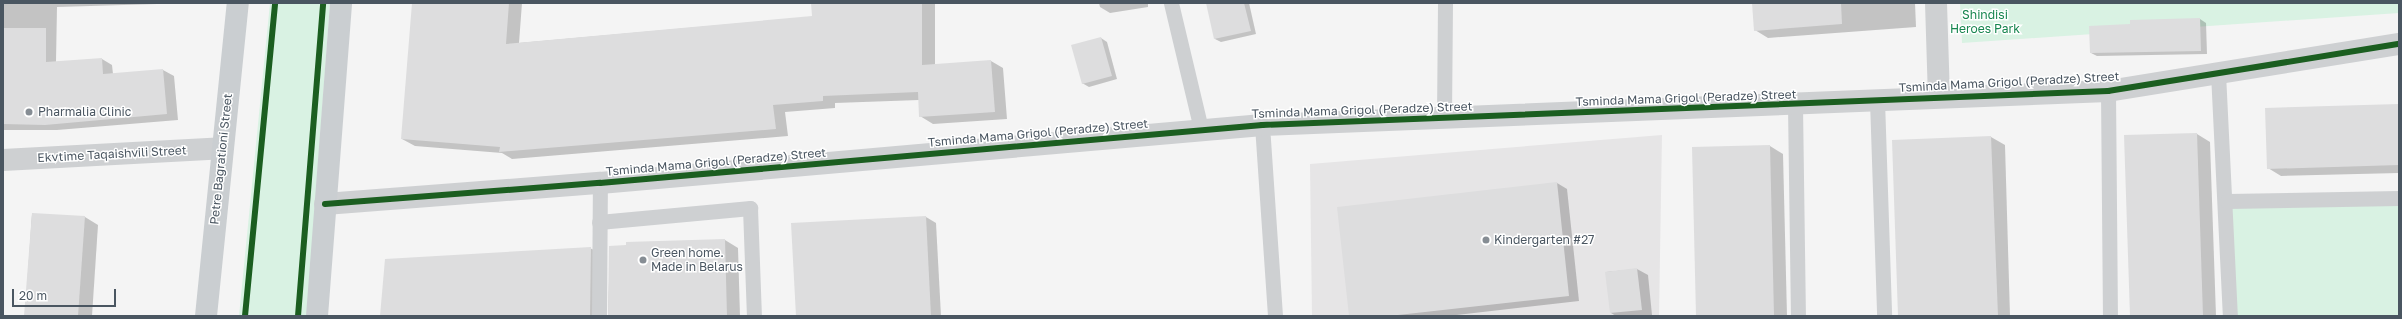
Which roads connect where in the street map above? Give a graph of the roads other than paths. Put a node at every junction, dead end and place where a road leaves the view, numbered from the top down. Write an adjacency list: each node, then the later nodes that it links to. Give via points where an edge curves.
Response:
1 (238, 3): 15 (main road, Petre Bagrationi Street)
2 (341, 3): 20 (main road)
3 (1171, 3): 14 (lane)
4 (1445, 3): 12 (lane)
5 (1936, 3): 9 (street)
6 (2399, 44): 7 (street, Tsminda Mama Grigol (Peradze) Street)
7 (2218, 73): 8 (street, Tsminda Mama Grigol (Peradze) Street); 19 (lane)
8 (2108, 91): 9 (street, Tsminda Mama Grigol (Peradze) Street); 29 (lane)
9 (1939, 96): 10 (street, Tsminda Mama Grigol (Peradze) Street)
10 (1876, 100): 11 (street, Tsminda Mama Grigol (Peradze) Street); 28 (lane)
11 (1795, 105): 12 (street, Tsminda Mama Grigol (Peradze) Street); 27 (lane)
12 (1444, 118): 13 (street, Tsminda Mama Grigol (Peradze) Street)
13 (1262, 125): 14 (street, Tsminda Mama Grigol (Peradze) Street); 26 (lane)
14 (1201, 129): 17 (street, Tsminda Mama Grigol (Peradze) Street)
15 (222, 148): 16 (street, Ekvtime Taqaishvili Street); 22 (main road, Petre Bagrationi Street)
16 (3, 160)
17 (600, 183): 20 (street, Tsminda Mama Grigol (Peradze) Street); 21 (lane)
18 (2399, 198): 19 (lane)
19 (2227, 201): 30 (lane)
20 (325, 204): 23 (main road)
21 (599, 222): 24 (lane); 25 (lane, via 750,208)
22 (206, 316)
23 (317, 316)
24 (599, 316)
25 (754, 316)
26 (1275, 316)
27 (1798, 316)
28 (1884, 316)
29 (2110, 316)
30 (2230, 316)

